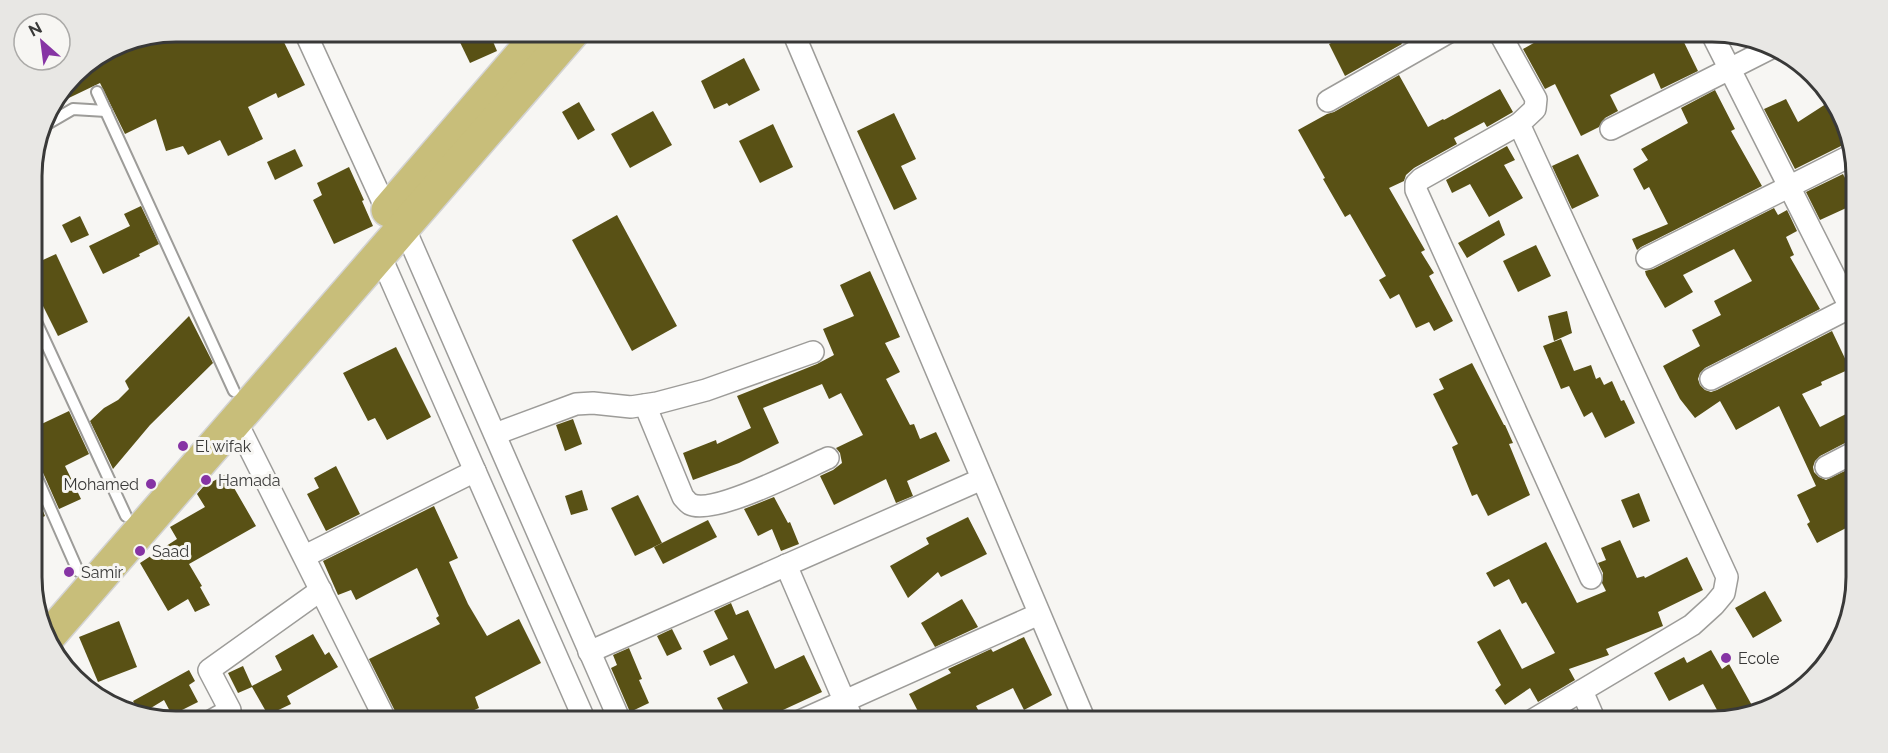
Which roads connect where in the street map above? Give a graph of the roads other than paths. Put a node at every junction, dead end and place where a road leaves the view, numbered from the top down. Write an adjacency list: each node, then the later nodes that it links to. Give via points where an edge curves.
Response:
1 (310, 42): 18 (street)
2 (533, 42): 18 (highway)
3 (564, 42): 18 (highway)
4 (796, 42): 33 (street)
5 (1432, 42): 11 (street)
6 (1510, 42): 14 (street, via 1536,99 1535,109)
7 (1717, 42): 9 (street)
8 (1763, 52): 9 (street)
9 (1730, 69): 15 (street); 17 (street)
10 (97, 92): 12 (lane)
11 (1329, 101)
12 (106, 111): 13 (lane, via 73,109); 27 (lane)
13 (55, 120)
14 (1519, 124): 39 (street, via 1421,179 1416,190); 45 (street, via 1727,577 1724,593 1692,625)
15 (1611, 129)
16 (1845, 158): 17 (street)
17 (1789, 186): 20 (street); 21 (street)
18 (396, 219): 19 (highway); 27 (highway); 28 (street)
19 (380, 255): 27 (highway); 32 (street)
20 (1647, 258)
21 (1846, 297)
22 (1846, 312): 25 (street)
23 (42, 334): 35 (lane)
24 (813, 352): 26 (street, via 706,390)
25 (1711, 379)
26 (645, 405): 28 (street, via 576,404); 30 (street, via 689,504 703,506 735,500)
27 (235, 406): 35 (highway); 36 (street); 43 (highway)
28 (495, 434): 44 (street)
29 (1846, 456): 31 (street)
30 (828, 458)
31 (1826, 466)
32 (475, 471): 36 (street); 49 (street)
33 (982, 479): 37 (street); 42 (street)
34 (42, 489): 38 (lane)
35 (126, 516): 38 (highway)
36 (305, 556): 40 (street)
37 (786, 565): 44 (street); 46 (street)
38 (78, 571): 41 (highway)
39 (1591, 578)
40 (321, 590): 47 (street, via 209,670); 48 (street)
41 (46, 607)
42 (1039, 614): 46 (street); 53 (street)
43 (54, 630)
44 (589, 652): 50 (street)
45 (1582, 691): 54 (street); 55 (street)
46 (844, 701): 51 (street); 52 (street)
47 (228, 711)
48 (381, 711)
49 (581, 711)
50 (616, 711)
51 (822, 711)
52 (848, 711)
53 (1081, 711)
54 (1548, 711)
55 (1591, 711)

